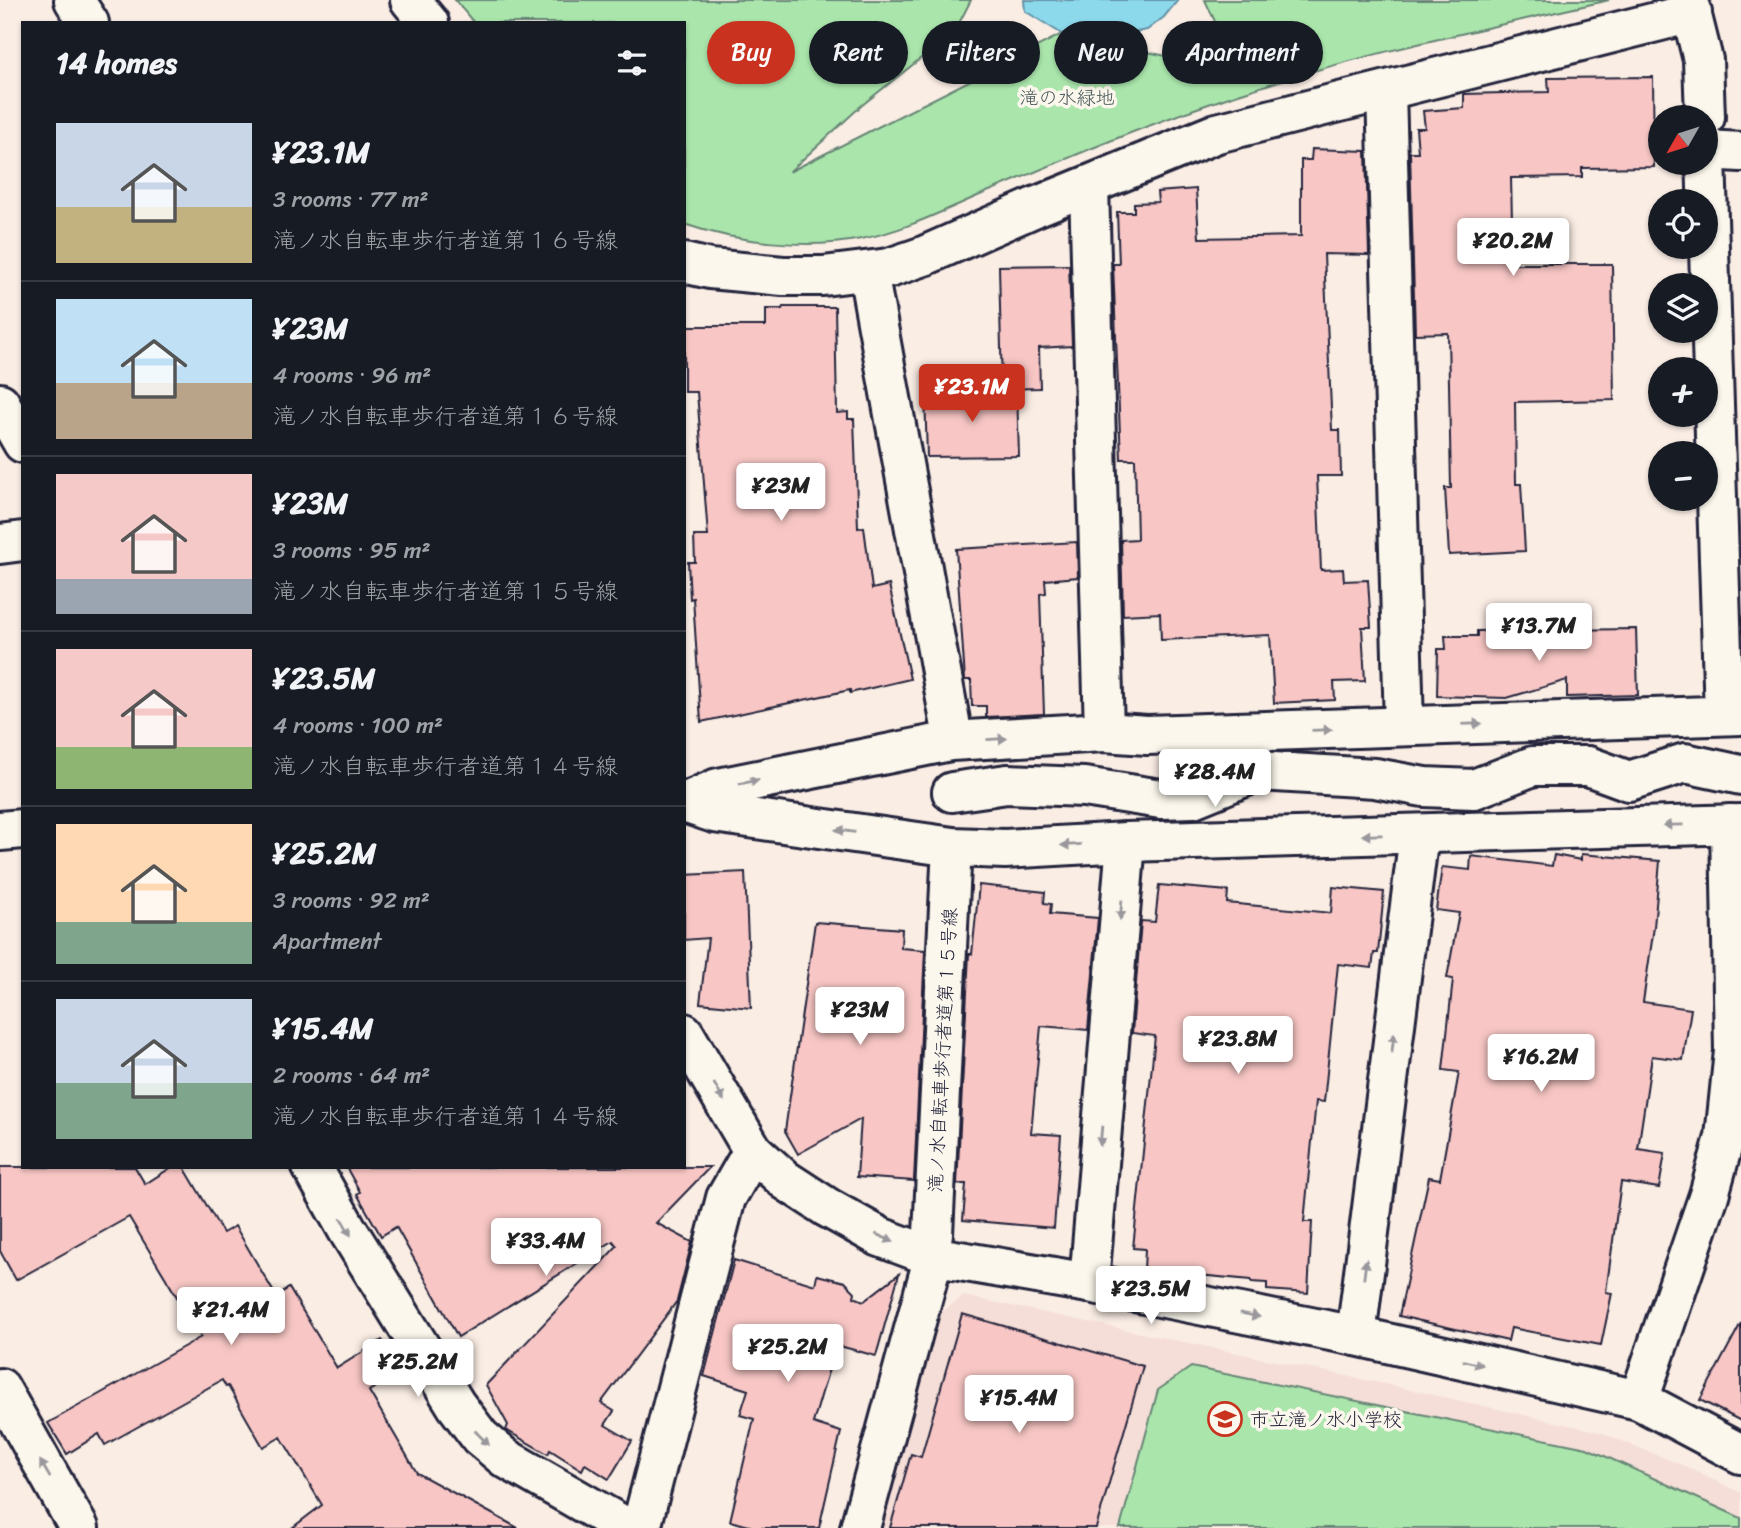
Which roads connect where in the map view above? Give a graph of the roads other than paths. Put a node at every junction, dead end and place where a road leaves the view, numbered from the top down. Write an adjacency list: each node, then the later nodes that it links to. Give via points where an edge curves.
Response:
1 (74, 0): 4 (street)
2 (410, 0): 5 (street)
3 (1690, 7): 6 (street); 7 (street, via 1703,60)
4 (88, 21)
5 (427, 21)
6 (1386, 91): 11 (street, via 1217,133); 20 (street)
7 (1705, 105)
8 (1718, 151): 9 (street)
9 (1741, 152)
10 (1707, 175): 18 (street)
11 (1089, 186): 13 (street, via 924,256); 21 (street)
12 (686, 263): 13 (street, via 783,276)
13 (868, 272): 19 (street)
14 (0, 402): 15 (street)
15 (21, 439)
16 (21, 541): 17 (street)
17 (0, 544)
18 (1733, 715): 20 (street, one-way to 18)
19 (950, 721)
20 (1404, 726): 21 (street, one-way to 20, via 1147,736)
21 (1104, 732): 24 (street, one-way to 21, via 718,788 951,741)
22 (1741, 775): 23 (street, via 1685,763 1629,781 1588,766 1532,766 1474,789 1258,771 1193,799 1007,784)
23 (952, 792)
24 (686, 802)
25 (686, 804): 30 (street, one-way to 25, via 1005,849 953,847 714,813)
26 (1735, 824): 29 (street, one-way to 29); 40 (street, via 1734,1051 1725,1137)
27 (21, 829): 28 (street)
28 (0, 831)
29 (1419, 834): 30 (street, one-way to 30); 38 (street, one-way to 29)
30 (1126, 842): 37 (street, one-way to 37)
31 (951, 866): 35 (street, 滝ノ水自転車歩行者道第１５号線)
32 (686, 1036): 33 (street, one-way to 33)
33 (753, 1151): 37 (street, one-way to 37, via 785,1180 880,1237 931,1256); 44 (street, via 726,1198)
34 (313, 1169): 43 (street, one-way to 43, via 480,1437 505,1458)
35 (933, 1234)
36 (929, 1275): 45 (street)
37 (1089, 1283): 38 (street, one-way to 38)
38 (1356, 1336): 40 (street, one-way to 40)
39 (0, 1388): 42 (street, one-way to 39)
40 (1639, 1400): 41 (street)
41 (1741, 1454)
42 (79, 1528)
43 (627, 1528)
44 (641, 1528)
45 (860, 1528)

